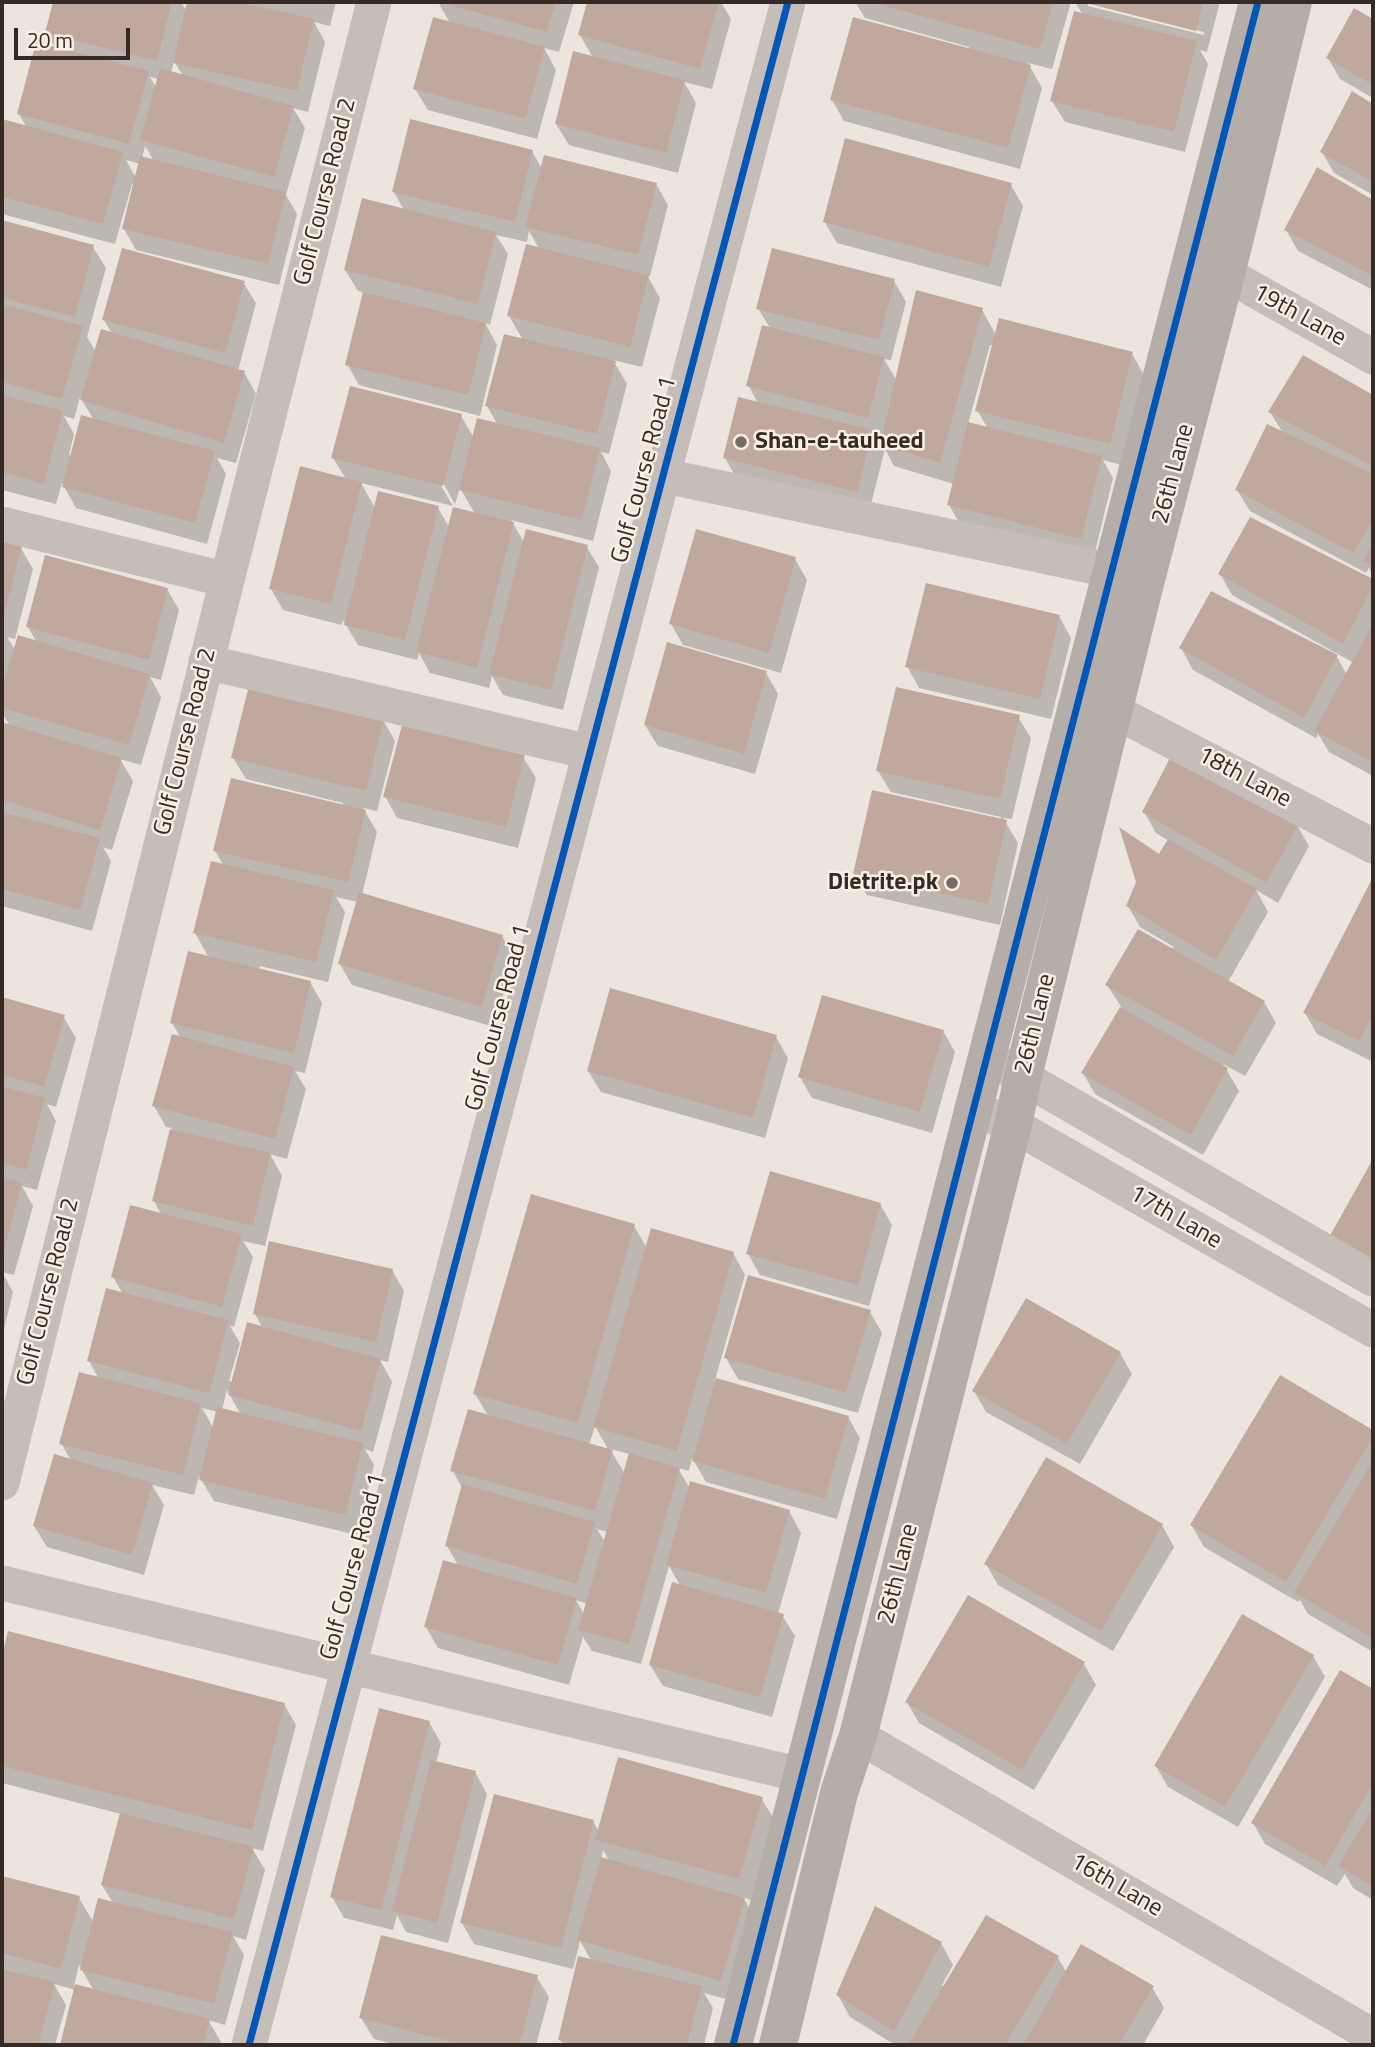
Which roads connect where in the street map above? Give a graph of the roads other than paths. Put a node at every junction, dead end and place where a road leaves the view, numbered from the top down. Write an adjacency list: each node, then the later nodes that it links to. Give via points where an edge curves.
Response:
1 (374, 2): 10 (street, Golf Course Road 2)
2 (788, 2): 7 (street, Golf Course Road 1)
3 (1258, 2): 9 (street)
4 (1293, 2): 5 (street, 26th Lane)
5 (1226, 274): 6 (street, 19th Lane); 12 (street, 26th Lane)
6 (1373, 357)
7 (664, 476): 9 (street); 13 (street, Golf Course Road 1)
8 (2, 524): 10 (street)
9 (1113, 572): 15 (street)
10 (227, 580): 11 (street, Golf Course Road 2)
11 (206, 663): 13 (street); 21 (street, Golf Course Road 2)
12 (1114, 710): 14 (street, 18th Lane); 16 (street, 26th Lane)
13 (589, 751): 23 (street, Golf Course Road 1)
14 (1373, 846)
15 (988, 1057): 16 (street, 17th Lane); 17 (street)
16 (1023, 1076): 18 (street, 26th Lane); 19 (street, 17th Lane)
17 (975, 1109): 18 (street, 17th Lane); 25 (street)
18 (1013, 1125): 20 (street, 17th Lane); 24 (street, 26th Lane)
19 (1373, 1279)
20 (1373, 1331)
21 (2, 1479)
22 (2, 1583): 23 (street)
23 (348, 1668): 25 (street); 27 (street, Golf Course Road 1)
24 (858, 1737): 26 (street, 16th Lane); 29 (street, 26th Lane, via 839,1793)
25 (801, 1775): 28 (street)
26 (1373, 2036)
27 (249, 2045)
28 (733, 2045)
29 (778, 2045)

